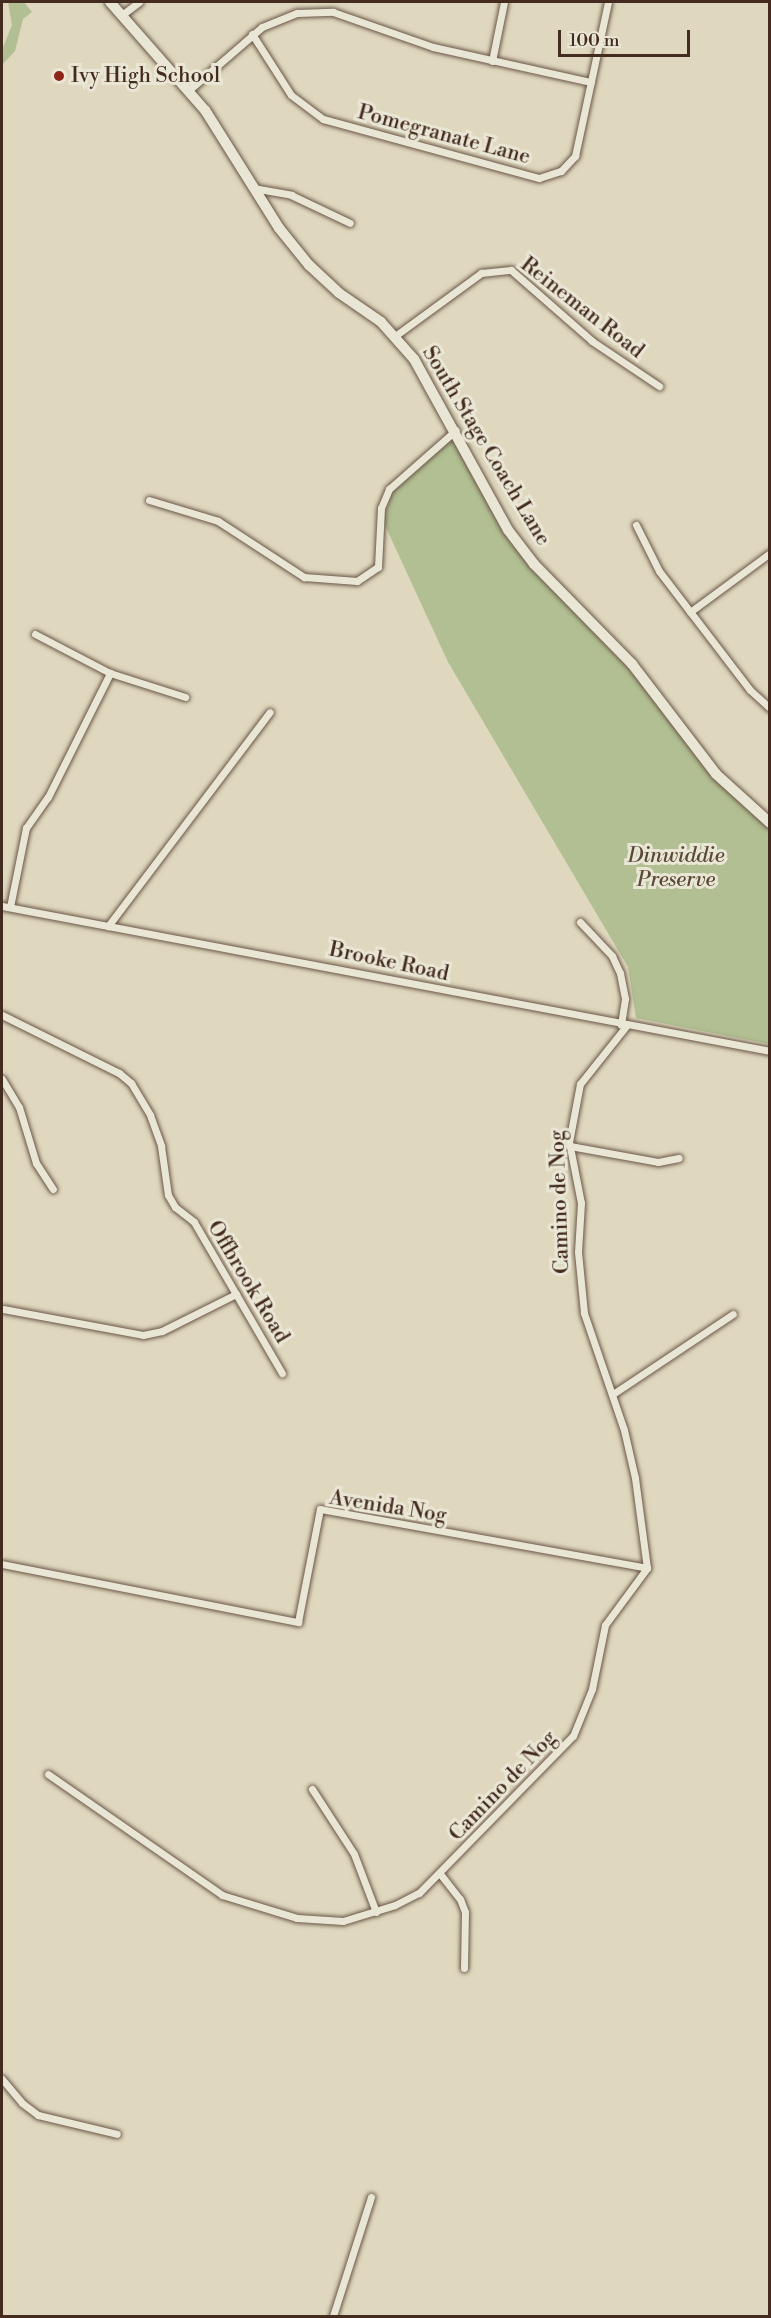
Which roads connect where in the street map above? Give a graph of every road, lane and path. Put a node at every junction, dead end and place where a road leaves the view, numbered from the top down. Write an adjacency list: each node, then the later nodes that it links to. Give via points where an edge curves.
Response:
1 (110, 2): 5 (main road, South Stage Coach Lane)
2 (139, 2): 5 (street)
3 (504, 2): 7 (street)
4 (608, 2): 8 (street, Pomegranate Lane)
5 (123, 14): 9 (main road, South Stage Coach Lane)
6 (252, 34): 7 (street, via 297,13 333,12 433,47); 8 (street, Pomegranate Lane, via 291,95 323,119 539,178 561,171 575,156); 9 (street)
7 (492, 61): 8 (street)
8 (591, 82)
9 (189, 90): 10 (main road, South Stage Coach Lane)
10 (253, 188): 11 (street, via 291,195); 12 (main road, South Stage Coach Lane, via 309,265)
11 (350, 224)
12 (395, 336): 13 (street, Reineman Road, via 481,273 498,268 511,270 592,340); 14 (main road, South Stage Coach Lane, via 414,359)
13 (659, 386)
14 (456, 430): 15 (street, via 389,489 381,508 378,567 357,582 304,577 218,521); 24 (main road, South Stage Coach Lane, via 508,530 534,564 618,648 716,774)
15 (148, 500)
16 (636, 525): 18 (street, via 659,572)
17 (770, 553): 18 (street)
18 (690, 612): 22 (street, via 750,690)
19 (35, 634): 20 (street)
20 (110, 674): 21 (street); 25 (street, via 48,797 26,828)
21 (185, 697)
22 (770, 708)
23 (270, 712): 27 (street)
24 (770, 823)
25 (6, 907): 27 (street, Brooke Road)
26 (580, 922): 29 (street, via 612,956 620,973)
27 (108, 926): 29 (street, Brooke Road)
28 (2, 1015): 35 (street, Offbrook Road, via 119,1072 131,1083 150,1115 161,1146 168,1195 175,1207 194,1222)
29 (624, 1025): 30 (street, Brooke Road); 32 (street, Camino de Nog, via 580,1084)
30 (770, 1051)
31 (2, 1079): 34 (street, via 25,1123 36,1163)
32 (570, 1146): 33 (street, via 658,1162); 39 (street, Camino de Nog, via 581,1203 578,1252 584,1313)
33 (679, 1158)
34 (53, 1189)
35 (236, 1294): 36 (street, via 162,1331 143,1335); 38 (street, Offbrook Road)
36 (3, 1309)
37 (733, 1314): 39 (street)
38 (282, 1373)
39 (613, 1394): 41 (street, Camino de Nog, via 635,1478)
40 (2, 1564): 41 (street, Avenida Nog, via 298,1622 320,1509)
41 (647, 1568): 44 (street, Camino de Nog, via 605,1625 592,1689 573,1736)
42 (48, 1774): 45 (street, Camino de Nog, via 222,1895 315,1922 343,1921)
43 (312, 1789): 45 (street, via 354,1854)
44 (441, 1875): 45 (street, Camino de Nog, via 419,1893); 46 (street, via 465,1912)
45 (376, 1912)
46 (464, 1968)
47 (2, 2079): 48 (street, via 38,2115)
48 (117, 2134)
49 (371, 2197): 50 (street)
50 (333, 2316)

